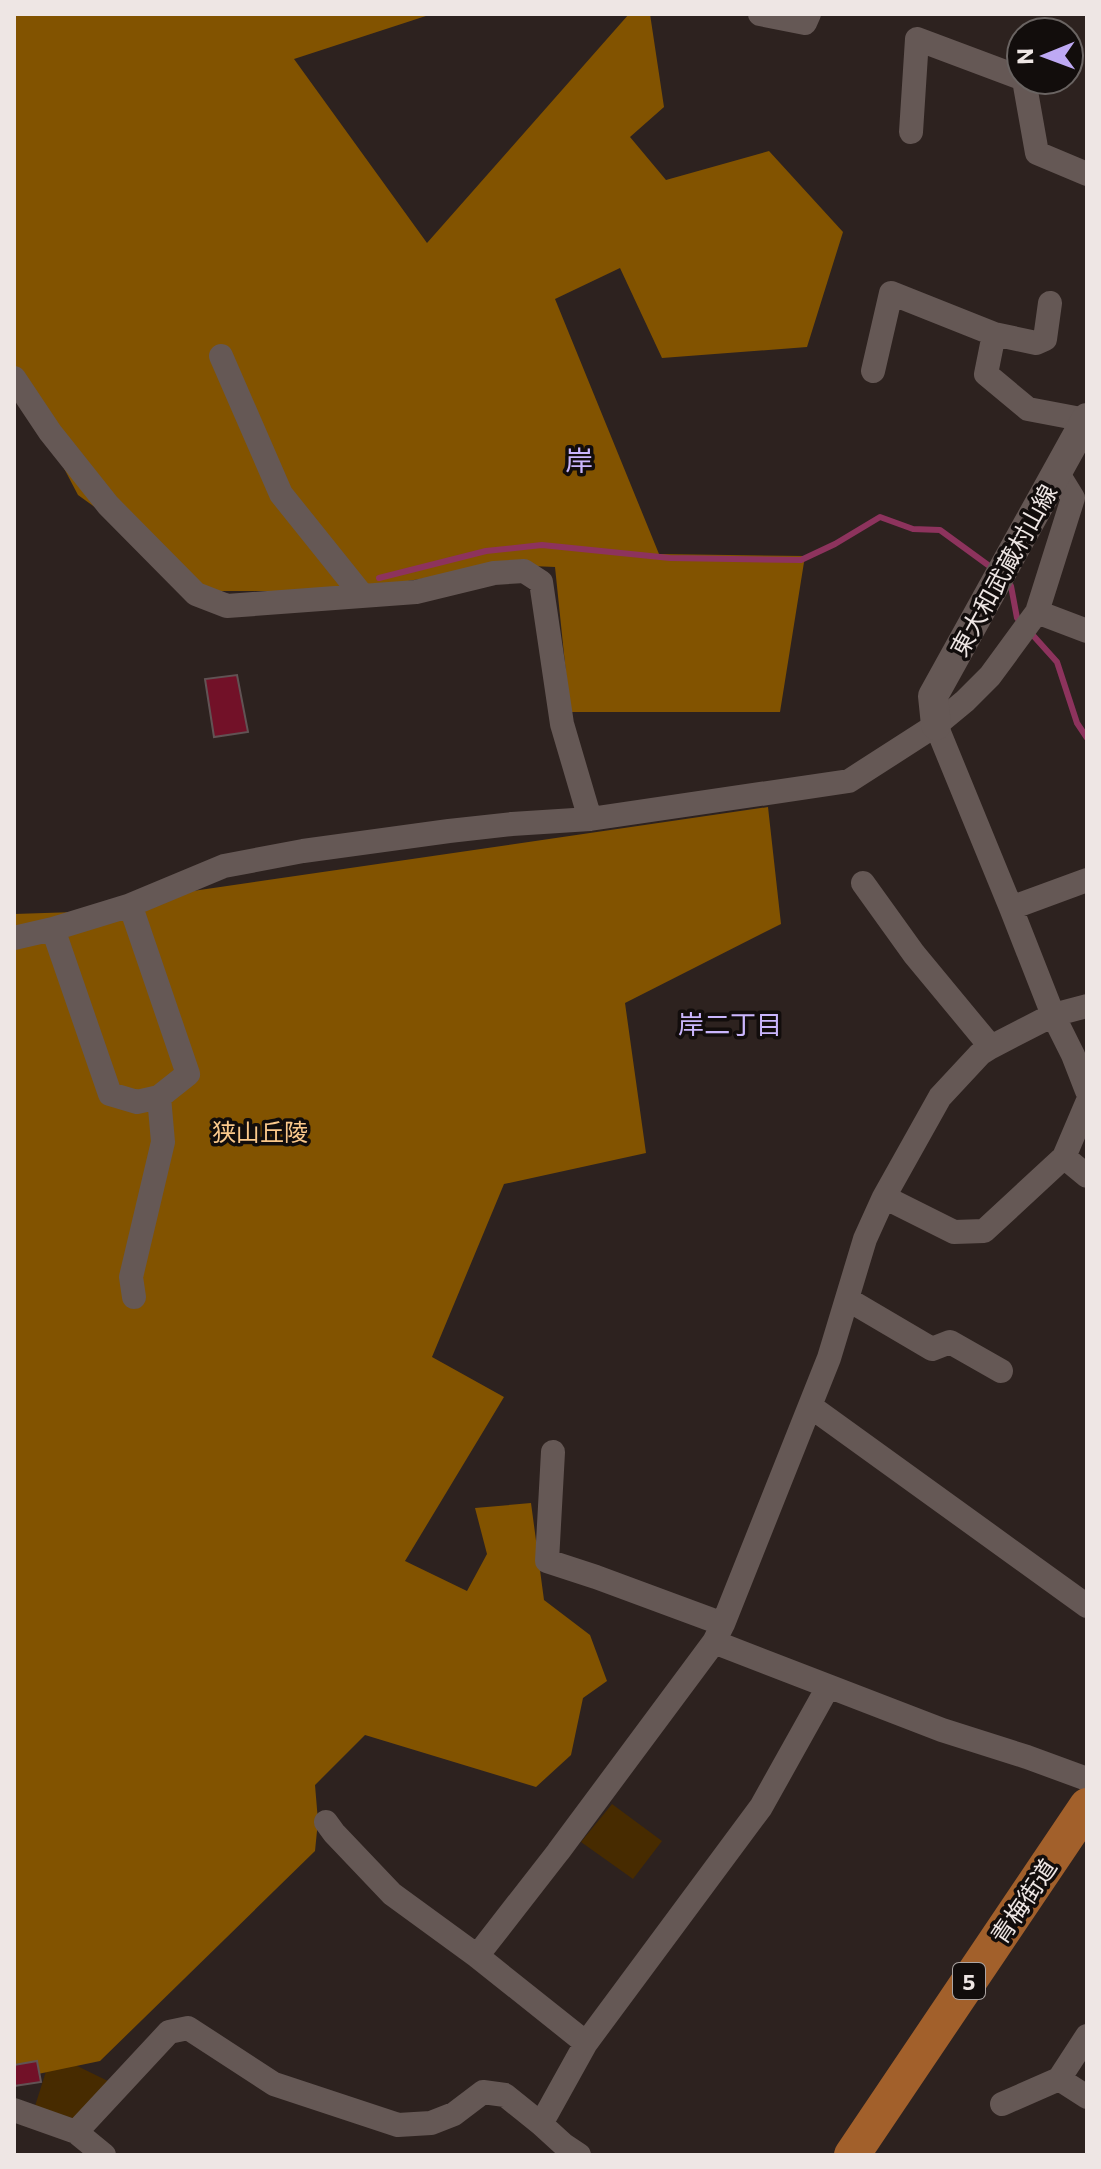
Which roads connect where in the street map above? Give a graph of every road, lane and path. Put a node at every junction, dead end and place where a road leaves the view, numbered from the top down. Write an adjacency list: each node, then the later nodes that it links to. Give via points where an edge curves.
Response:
1 (760, 14): 2 (street, via 805,23)
2 (809, 14)
3 (1005, 73): 5 (street, via 917,39)
4 (1025, 96): 6 (street, via 1037,153)
5 (911, 132)
6 (1087, 174)
7 (1050, 303): 8 (street, via 1045,339 1036,343)
8 (994, 334): 10 (street, via 891,293); 12 (street, via 986,374 1028,409)
9 (221, 356): 14 (street, via 281,494)
10 (873, 371)
11 (14, 378): 14 (street, via 108,505 196,594 227,606)
12 (1087, 419): 13 (street, 東大和武蔵村山線)
13 (1057, 472): 15 (street, via 1073,498); 17 (street, 東大和武蔵村山線, via 933,696)
14 (362, 595): 18 (street, via 416,592 494,573 524,571 541,582 562,724)
15 (1029, 623): 16 (street); 17 (street, via 990,676)
16 (1087, 631)
17 (936, 725): 18 (street, via 849,781); 22 (street)
18 (590, 819): 21 (street, via 303,851 224,866)
19 (1087, 880): 22 (street)
20 (863, 883): 27 (street)
21 (128, 906): 23 (street); 29 (street, via 188,1074)
22 (1011, 908): 26 (street)
23 (53, 929): 24 (street); 29 (street, via 110,1094 137,1102)
24 (14, 938)
25 (1087, 1006): 26 (street)
26 (1053, 1015): 27 (street); 28 (street)
27 (991, 1047): 33 (street, via 940,1097)
28 (1087, 1091)
29 (159, 1097): 34 (street, via 163,1142 131,1277)
30 (1087, 1103): 31 (street)
31 (1064, 1157): 32 (street); 33 (street, via 984,1231 954,1232)
32 (1087, 1176)
33 (884, 1197): 35 (street)
34 (134, 1297)
35 (847, 1299): 36 (street, via 932,1349 950,1342); 37 (street)
36 (1001, 1371)
37 (810, 1406): 39 (street); 40 (street)
38 (553, 1452): 40 (street, via 547,1561 596,1577)
39 (1087, 1606)
40 (719, 1633): 41 (street); 45 (street)
41 (828, 1687): 42 (street); 47 (street, via 761,1807)
42 (1087, 1779)
43 (1087, 1806): 56 (main road, 青梅街道 / 5)
44 (326, 1822): 45 (street, via 392,1894)
45 (477, 1956): 47 (street)
46 (1087, 2036): 48 (street)
47 (586, 2043): 52 (street)
48 (1059, 2079): 49 (street); 50 (street)
49 (1087, 2097)
50 (1002, 2104)
51 (14, 2110): 53 (street)
52 (541, 2124): 53 (street, via 505,2095 483,2092 443,2119 398,2125 274,2084 188,2028 169,2032); 55 (street)
53 (76, 2132): 54 (street)
54 (104, 2155)
55 (579, 2155)
56 (852, 2155)

